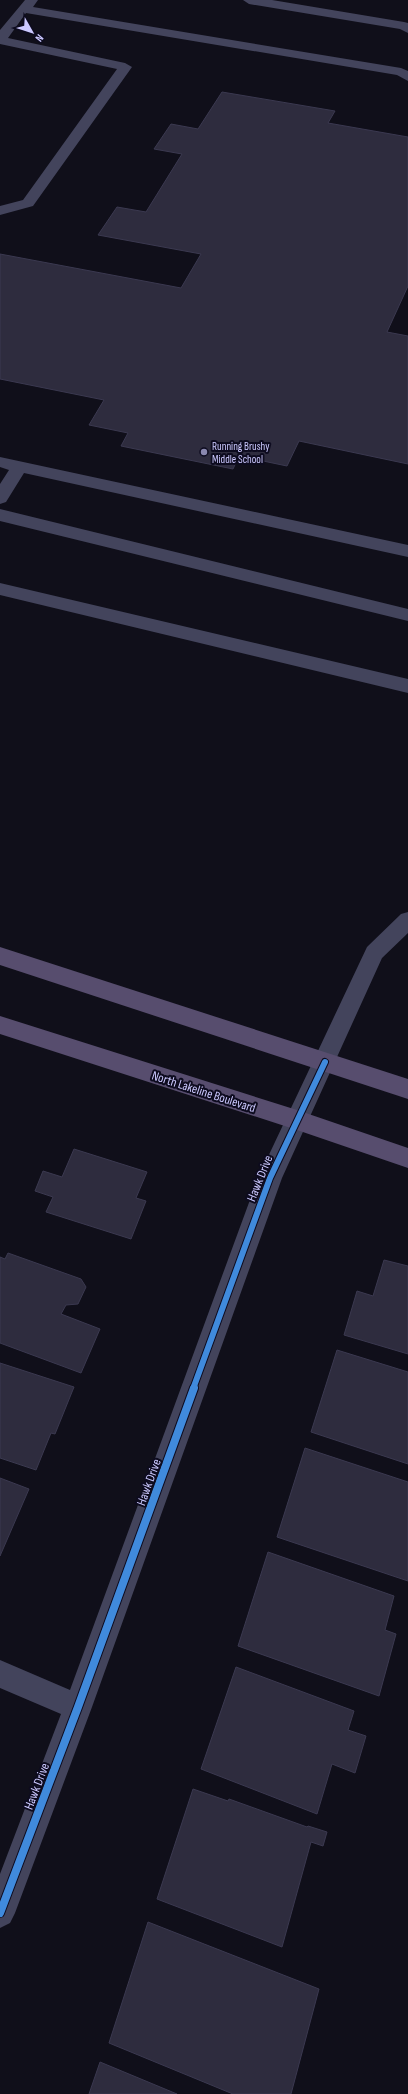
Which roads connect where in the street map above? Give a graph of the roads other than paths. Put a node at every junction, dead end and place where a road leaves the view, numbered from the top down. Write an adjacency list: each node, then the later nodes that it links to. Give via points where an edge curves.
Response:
1 (249, 0): 3 (street, via 404,26)
2 (27, 4): 4 (street); 5 (street)
3 (408, 29)
4 (0, 40): 6 (street, via 125,67 28,203)
5 (406, 72)
6 (0, 210)
7 (0, 462): 8 (street)
8 (20, 466): 9 (street); 11 (street)
9 (0, 498)
10 (0, 515): 13 (street)
11 (408, 551)
12 (0, 589): 14 (street)
13 (408, 615)
14 (408, 686)
15 (408, 920): 18 (street, Hawk Drive, via 374,954)
16 (0, 956): 18 (main road)
17 (0, 1025): 20 (main road, North Lakeline Boulevard)
18 (325, 1062): 19 (main road); 20 (street, Hawk Drive)
19 (408, 1089)
20 (297, 1120): 21 (main road, North Lakeline Boulevard); 23 (street, Hawk Drive, via 267,1186)
21 (408, 1158)
22 (0, 1674): 23 (street)
23 (78, 1707): 24 (street, Hawk Drive)
24 (0, 1913)

